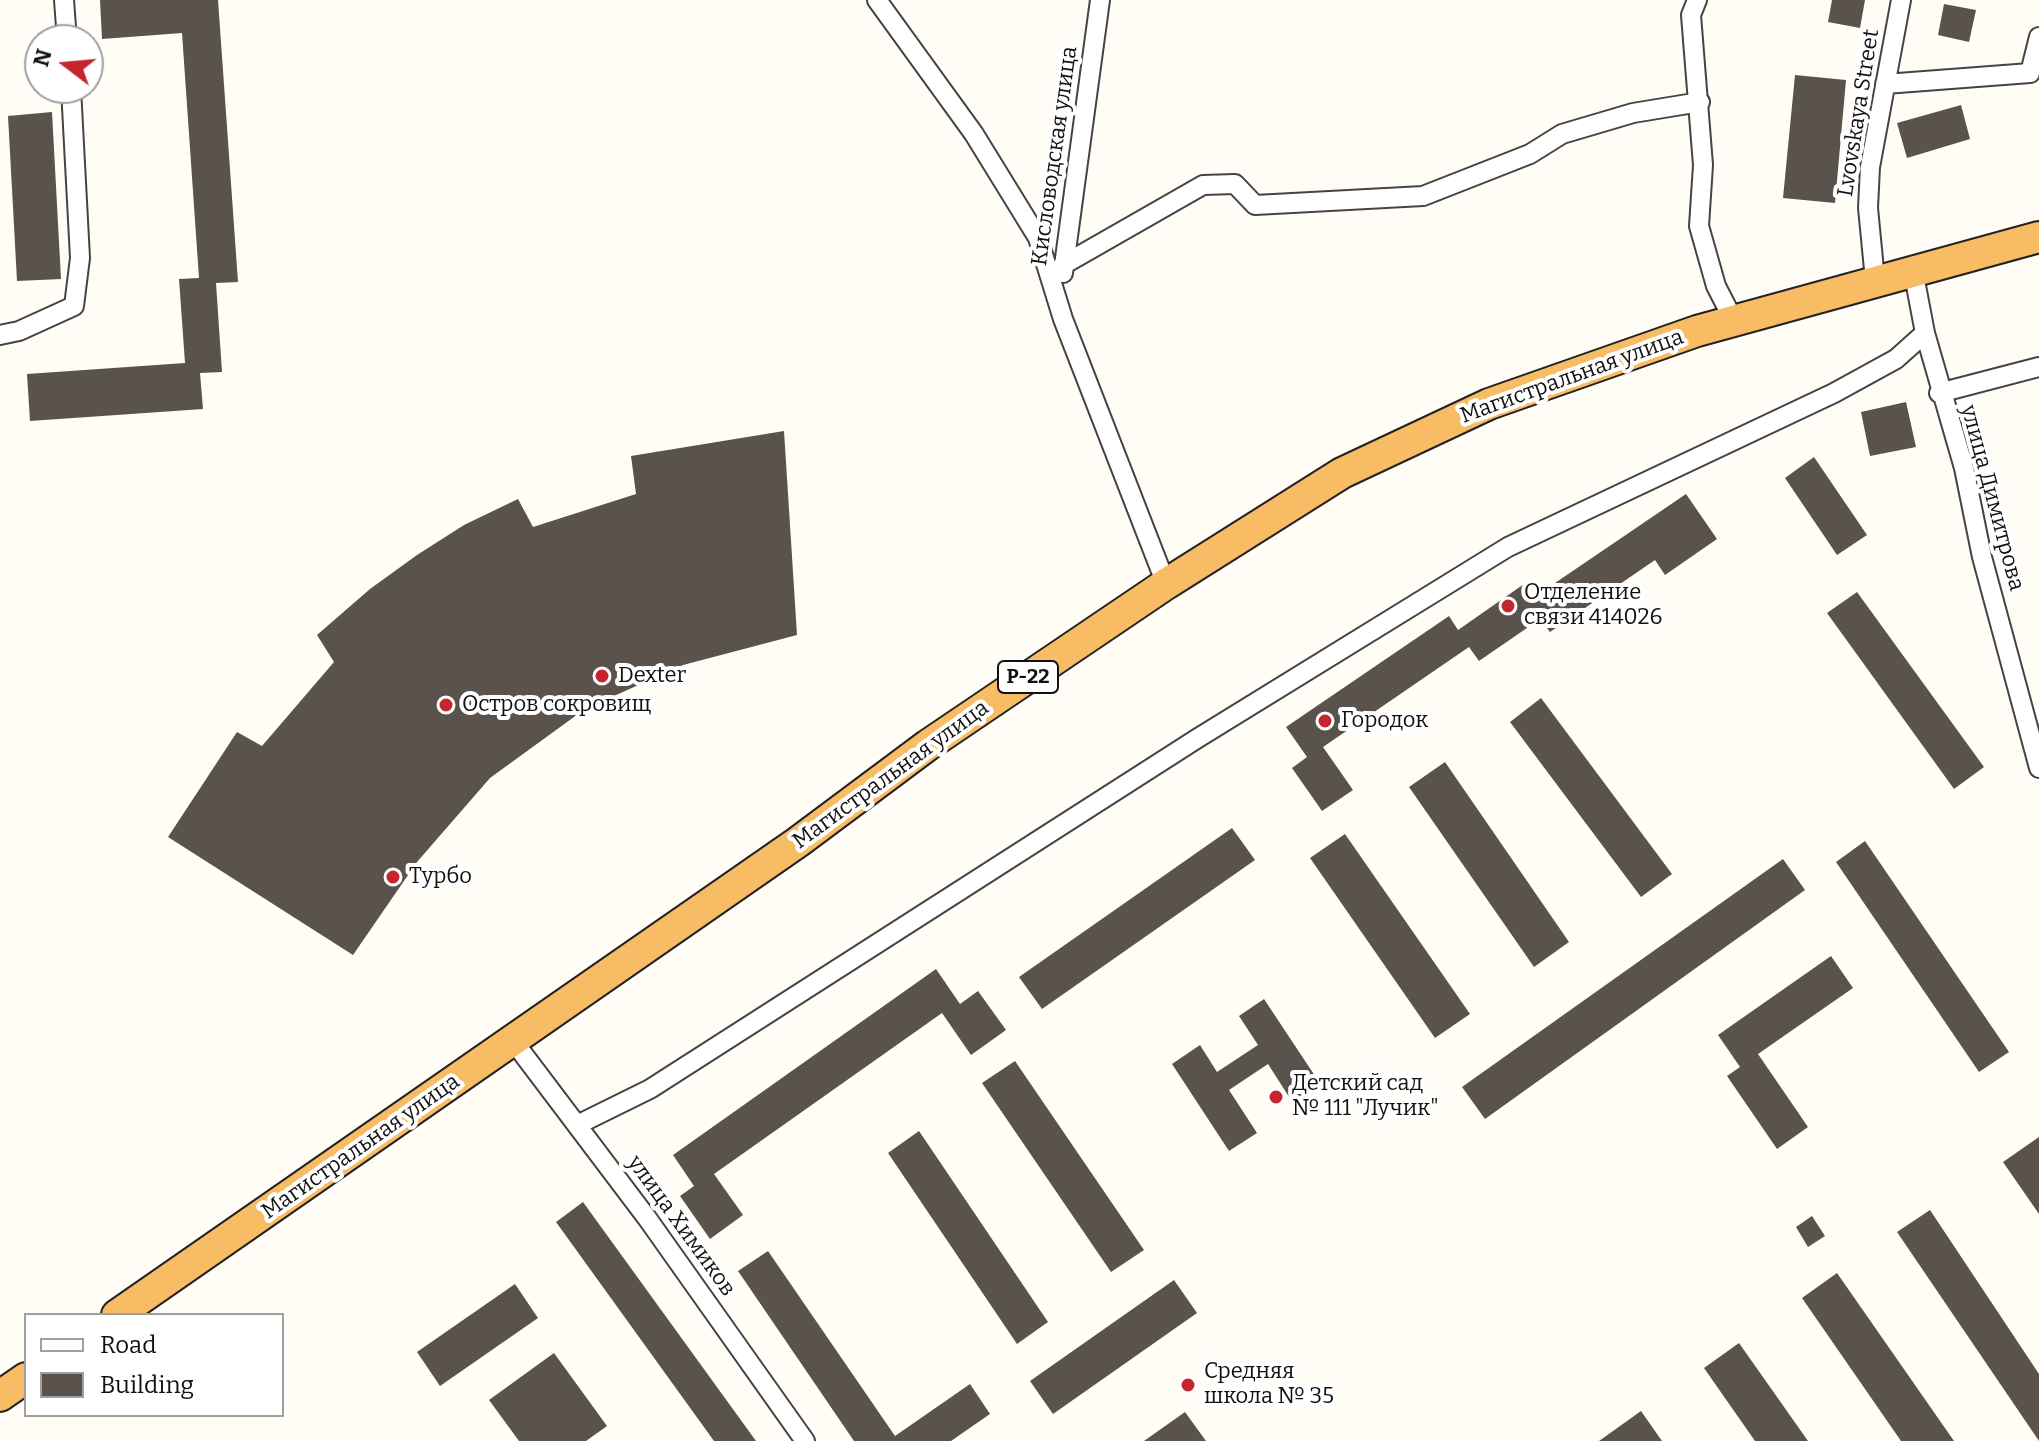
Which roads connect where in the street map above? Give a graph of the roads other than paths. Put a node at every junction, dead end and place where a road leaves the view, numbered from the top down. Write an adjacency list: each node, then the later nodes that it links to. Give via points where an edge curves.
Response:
1 (64, 0): 6 (street)
2 (877, 0): 15 (street, via 974,134 1038,238)
3 (1100, 0): 12 (street, Кисловодская улица)
4 (1697, 0): 9 (street, via 1691,15)
5 (1901, 0): 8 (street, Lvovskaya Street)
6 (66, 24)
7 (2039, 37): 8 (street, via 2030,73)
8 (1885, 84): 14 (street, Lvovskaya Street, via 1870,167)
9 (1700, 102): 12 (street, via 1633,113 1562,134 1530,154 1423,196 1255,205 1235,184 1203,185); 16 (street, via 1699,226 1716,286)
10 (72, 104): 18 (street, via 80,258 74,306)
11 (2039, 237): 13 (highway, Магистральная улица / Р-22)
12 (1063, 265): 15 (street, Кисловодская улица)
13 (1913, 270): 14 (highway, Магистральная улица / Р-22); 17 (street, улица Димитрова)
14 (1875, 280): 16 (highway, Магистральная улица / Р-22)
15 (1063, 319): 21 (street)
16 (1734, 321): 21 (highway, Магистральная улица / Р-22, via 1489,404 1342,473)
17 (1925, 333): 20 (street, улица Димитрова); 24 (street, via 1896,359 1834,393 1508,547 650,1089)
18 (0, 335)
19 (2039, 367): 20 (street)
20 (1939, 393): 22 (street, улица Димитрова, via 1964,468 1982,557)
21 (1166, 584): 23 (highway, Магистральная улица / Р-22, via 928,745)
22 (2039, 768)
23 (514, 1042): 24 (street, улица Химиков); 25 (highway, Магистральная улица / Р-22)
24 (577, 1125): 28 (street, улица Химиков)
25 (120, 1313)
26 (24, 1379): 27 (highway)
27 (0, 1396)
28 (805, 1441)

